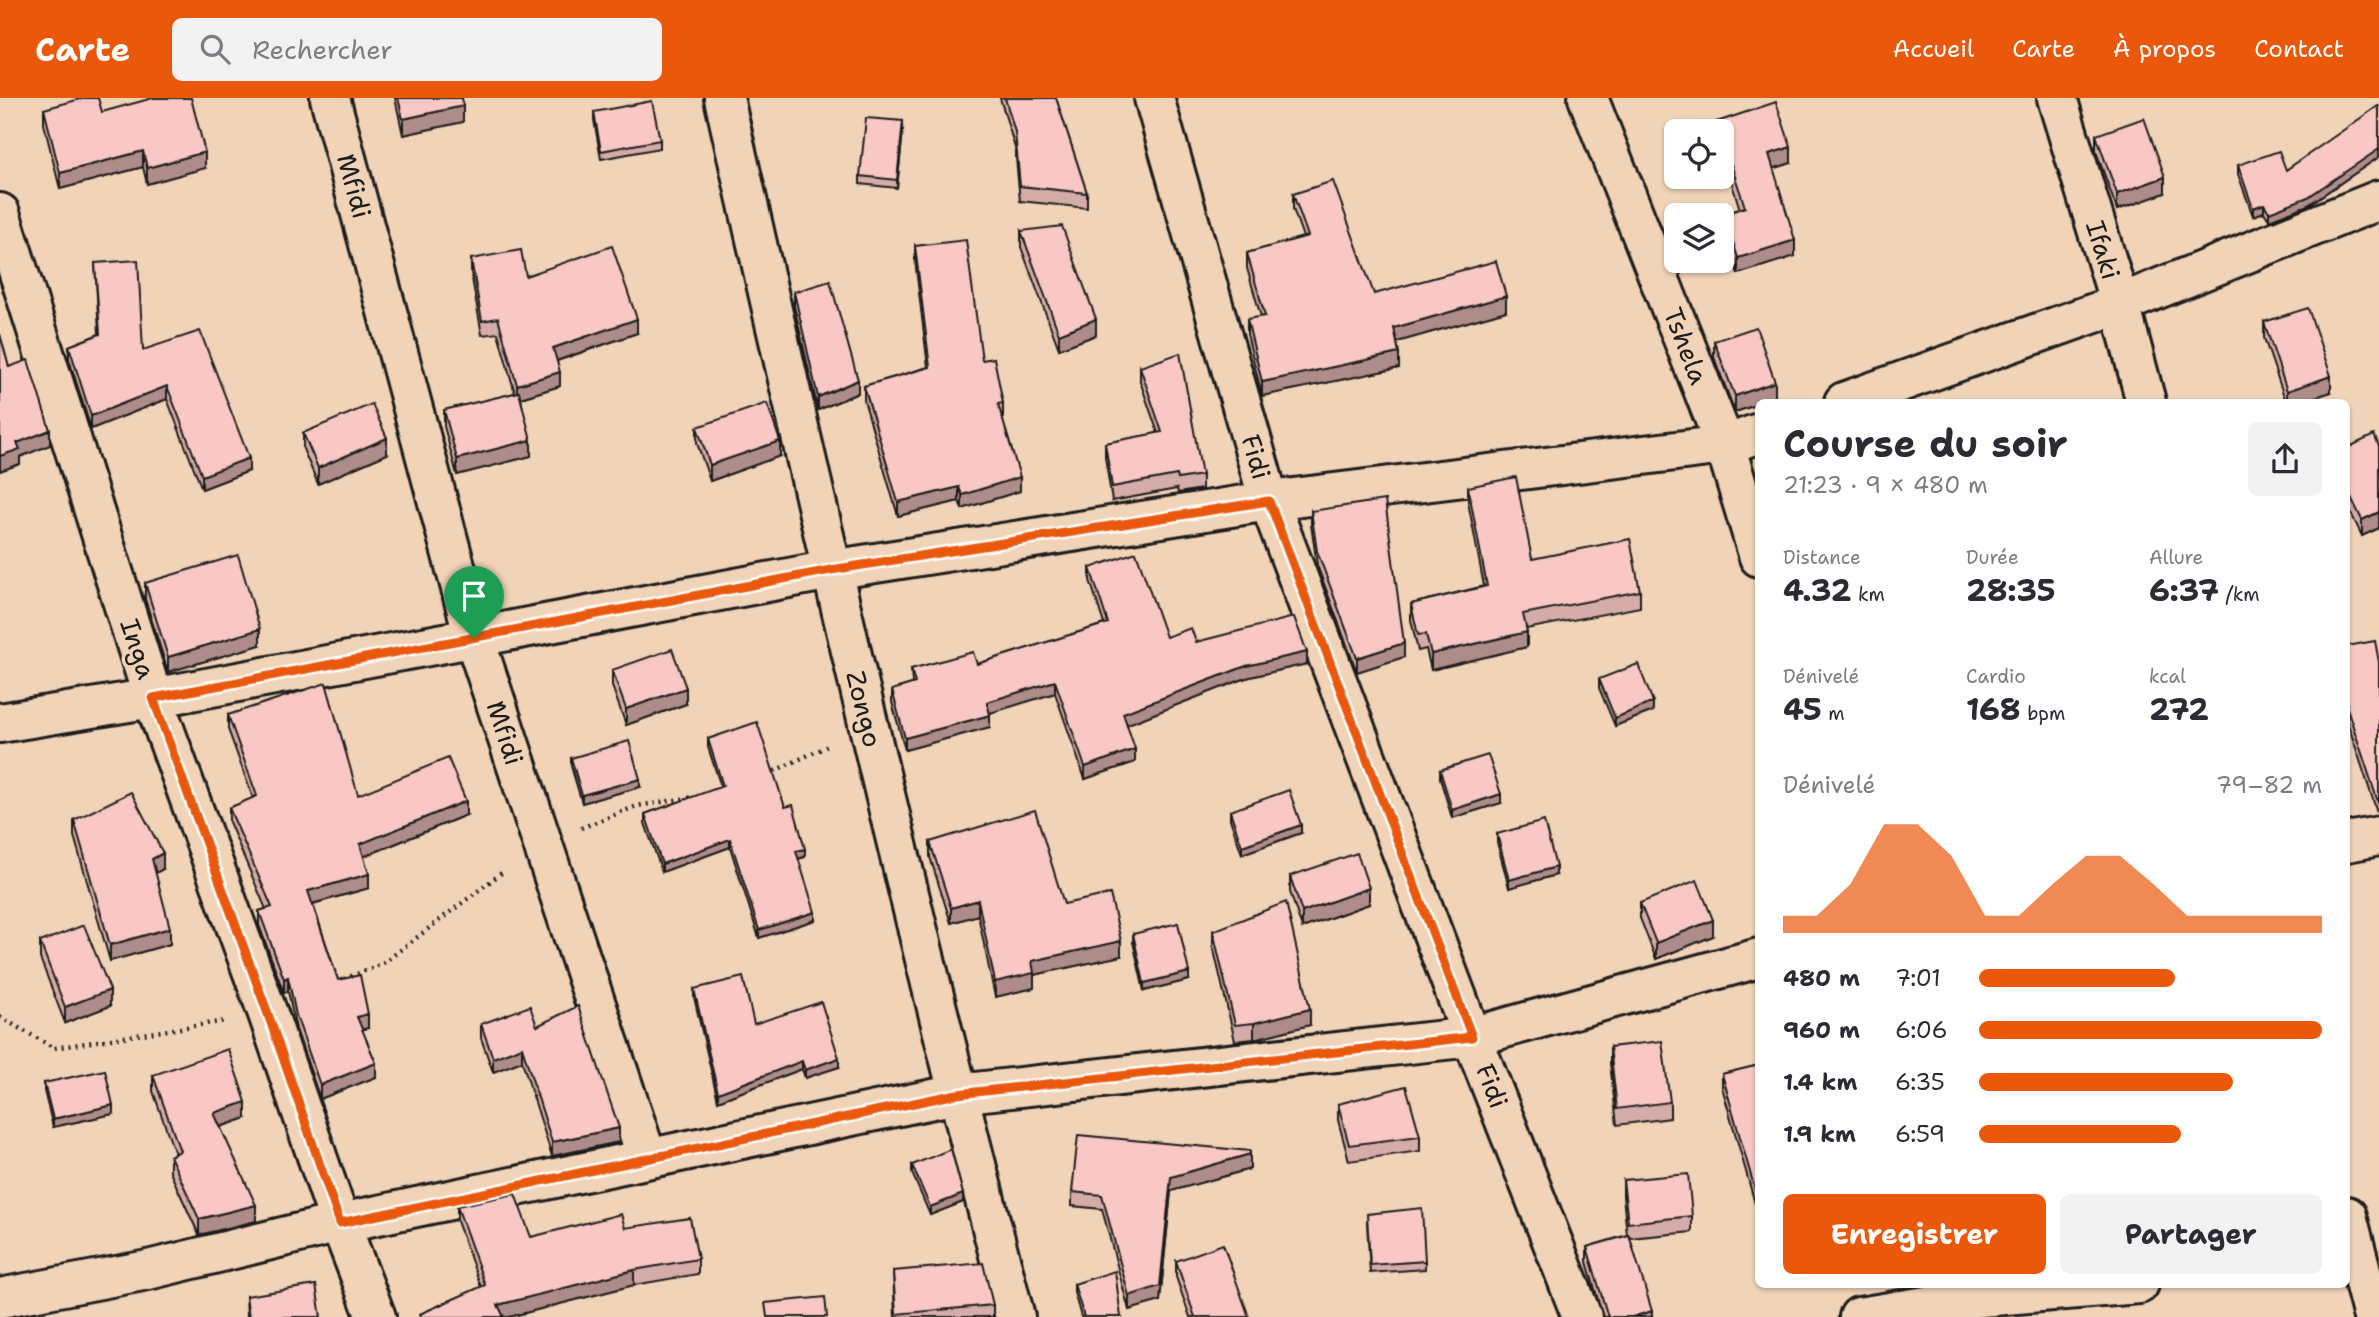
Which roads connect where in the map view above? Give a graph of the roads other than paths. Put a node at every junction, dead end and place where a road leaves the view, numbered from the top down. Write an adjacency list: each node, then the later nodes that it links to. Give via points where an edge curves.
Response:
1 (330, 98): 15 (street, Mfidi)
2 (724, 98): 14 (street, Zongo)
3 (1154, 98): 12 (street, Fidi)
4 (1588, 98): 11 (street, Tshela)
5 (2057, 98): 8 (street, Ifaki)
6 (2379, 200): 8 (street)
7 (0, 213): 16 (street, Inga)
8 (2120, 304): 9 (street); 10 (street, Ifaki)
9 (1852, 399)
10 (2145, 399)
11 (1742, 439): 12 (street); 13 (street, Tshela)
12 (1269, 501): 14 (street); 21 (street, Fidi)
13 (1755, 529)
14 (831, 570): 15 (street); 22 (street, Zongo)
15 (474, 638): 16 (street); 23 (street, Mfidi)
16 (153, 698): 17 (street); 24 (street, Inga)
17 (0, 723)
18 (2379, 836): 19 (street)
19 (2350, 841)
20 (1755, 959): 21 (street)
21 (1472, 1037): 22 (street); 32 (street, Fidi)
22 (957, 1094): 23 (street); 31 (street, Zongo)
23 (647, 1158): 24 (street)
24 (340, 1223): 28 (street, via 148,1270); 30 (street, Inga)
25 (2350, 1227): 26 (street)
26 (2361, 1266): 34 (street)
27 (2099, 1288): 29 (street)
28 (0, 1298)
29 (1981, 1300): 33 (street)
30 (376, 1317)
31 (1015, 1317)
32 (1582, 1317)
33 (1860, 1317)
34 (2374, 1317)

